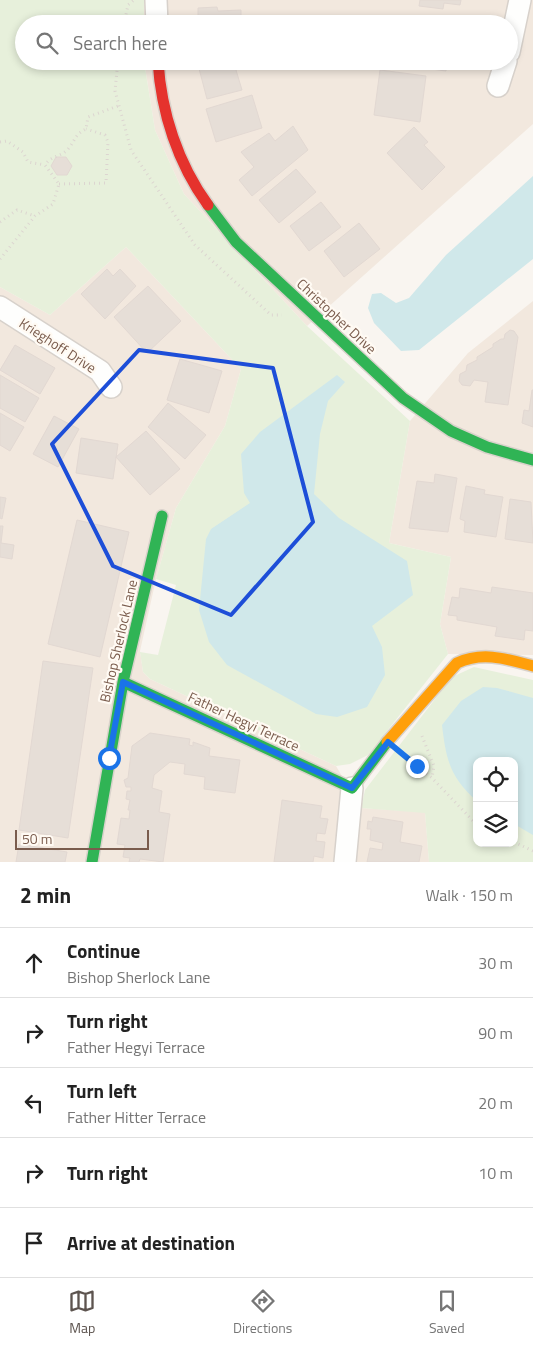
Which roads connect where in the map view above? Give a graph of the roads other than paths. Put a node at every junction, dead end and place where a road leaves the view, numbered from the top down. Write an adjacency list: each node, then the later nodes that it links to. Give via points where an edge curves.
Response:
1 (156, 0): 3 (street)
2 (520, 0): 4 (street)
3 (157, 15)
4 (517, 15)
5 (159, 70): 10 (street, Christopher Drive, via 160,93 191,182 236,242 403,398 451,431)
6 (503, 70): 7 (street)
7 (498, 86)
8 (0, 307): 9 (street, Krieghoff Drive, via 100,371)
9 (111, 387)
10 (533, 460)
11 (162, 516): 13 (street, Bishop Sherlock Lane)
12 (533, 666): 14 (street, via 488,656 469,656 457,663)
13 (123, 682): 14 (street, Father Hegyi Terrace); 15 (street, Bishop Sherlock Lane)
14 (352, 788): 16 (street)
15 (92, 862)
16 (345, 862)

